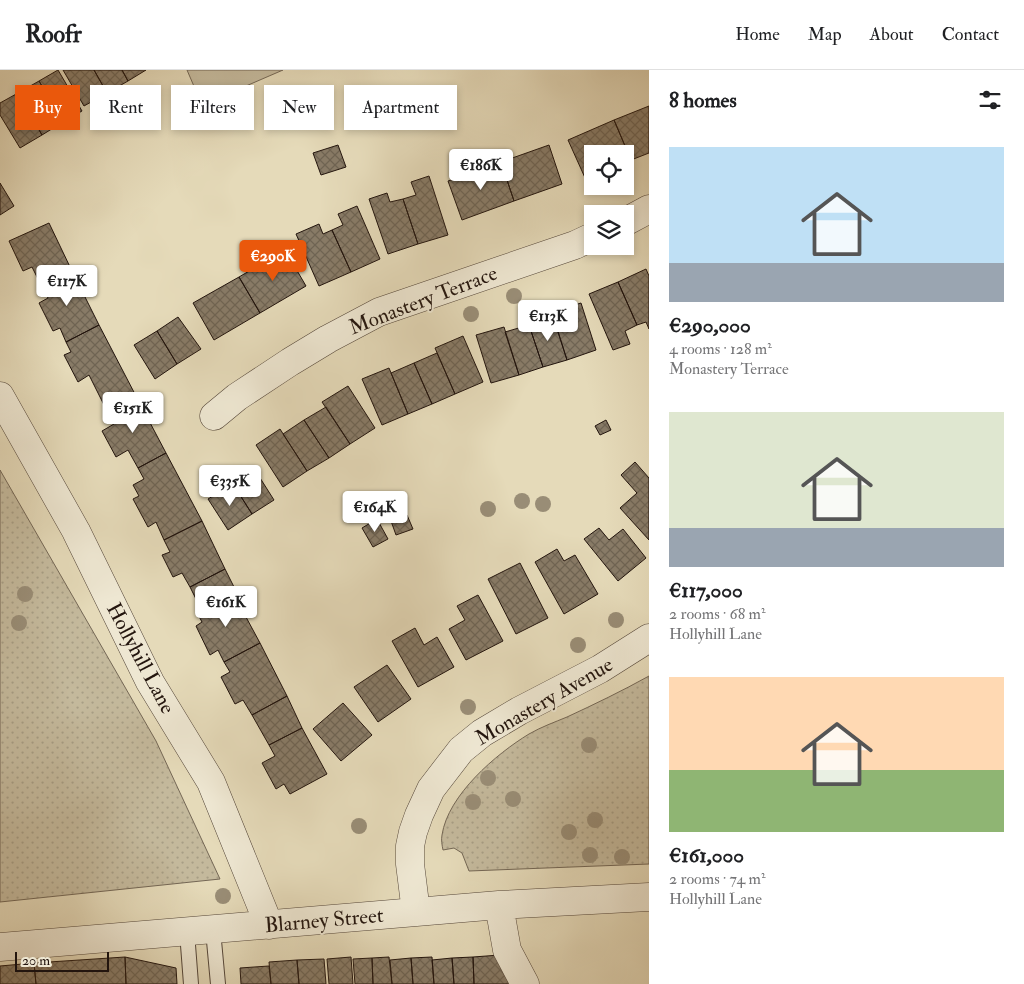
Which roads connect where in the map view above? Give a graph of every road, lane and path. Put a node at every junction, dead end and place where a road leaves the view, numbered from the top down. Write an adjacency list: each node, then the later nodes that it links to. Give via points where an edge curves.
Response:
1 (649, 209): 2 (street)
2 (634, 217)
3 (584, 241): 5 (street, Monastery Terrace, via 379,312 328,338 237,397)
4 (0, 396): 10 (street, Hollyhill Lane, via 76,531 150,682 211,782)
5 (214, 416)
6 (649, 638): 9 (street, Monastery Avenue, via 600,669 482,733 461,750 431,788 413,832 410,864)
7 (649, 897): 8 (street, Blarney Street)
8 (499, 905): 9 (street, Blarney Street); 15 (street, via 507,950)
9 (416, 912): 10 (street, Blarney Street)
10 (269, 926): 11 (street, Blarney Street)
11 (200, 931): 12 (street, Blarney Street); 13 (lane); 14 (lane)
12 (0, 948)
13 (191, 984)
14 (218, 984)
15 (525, 984)

